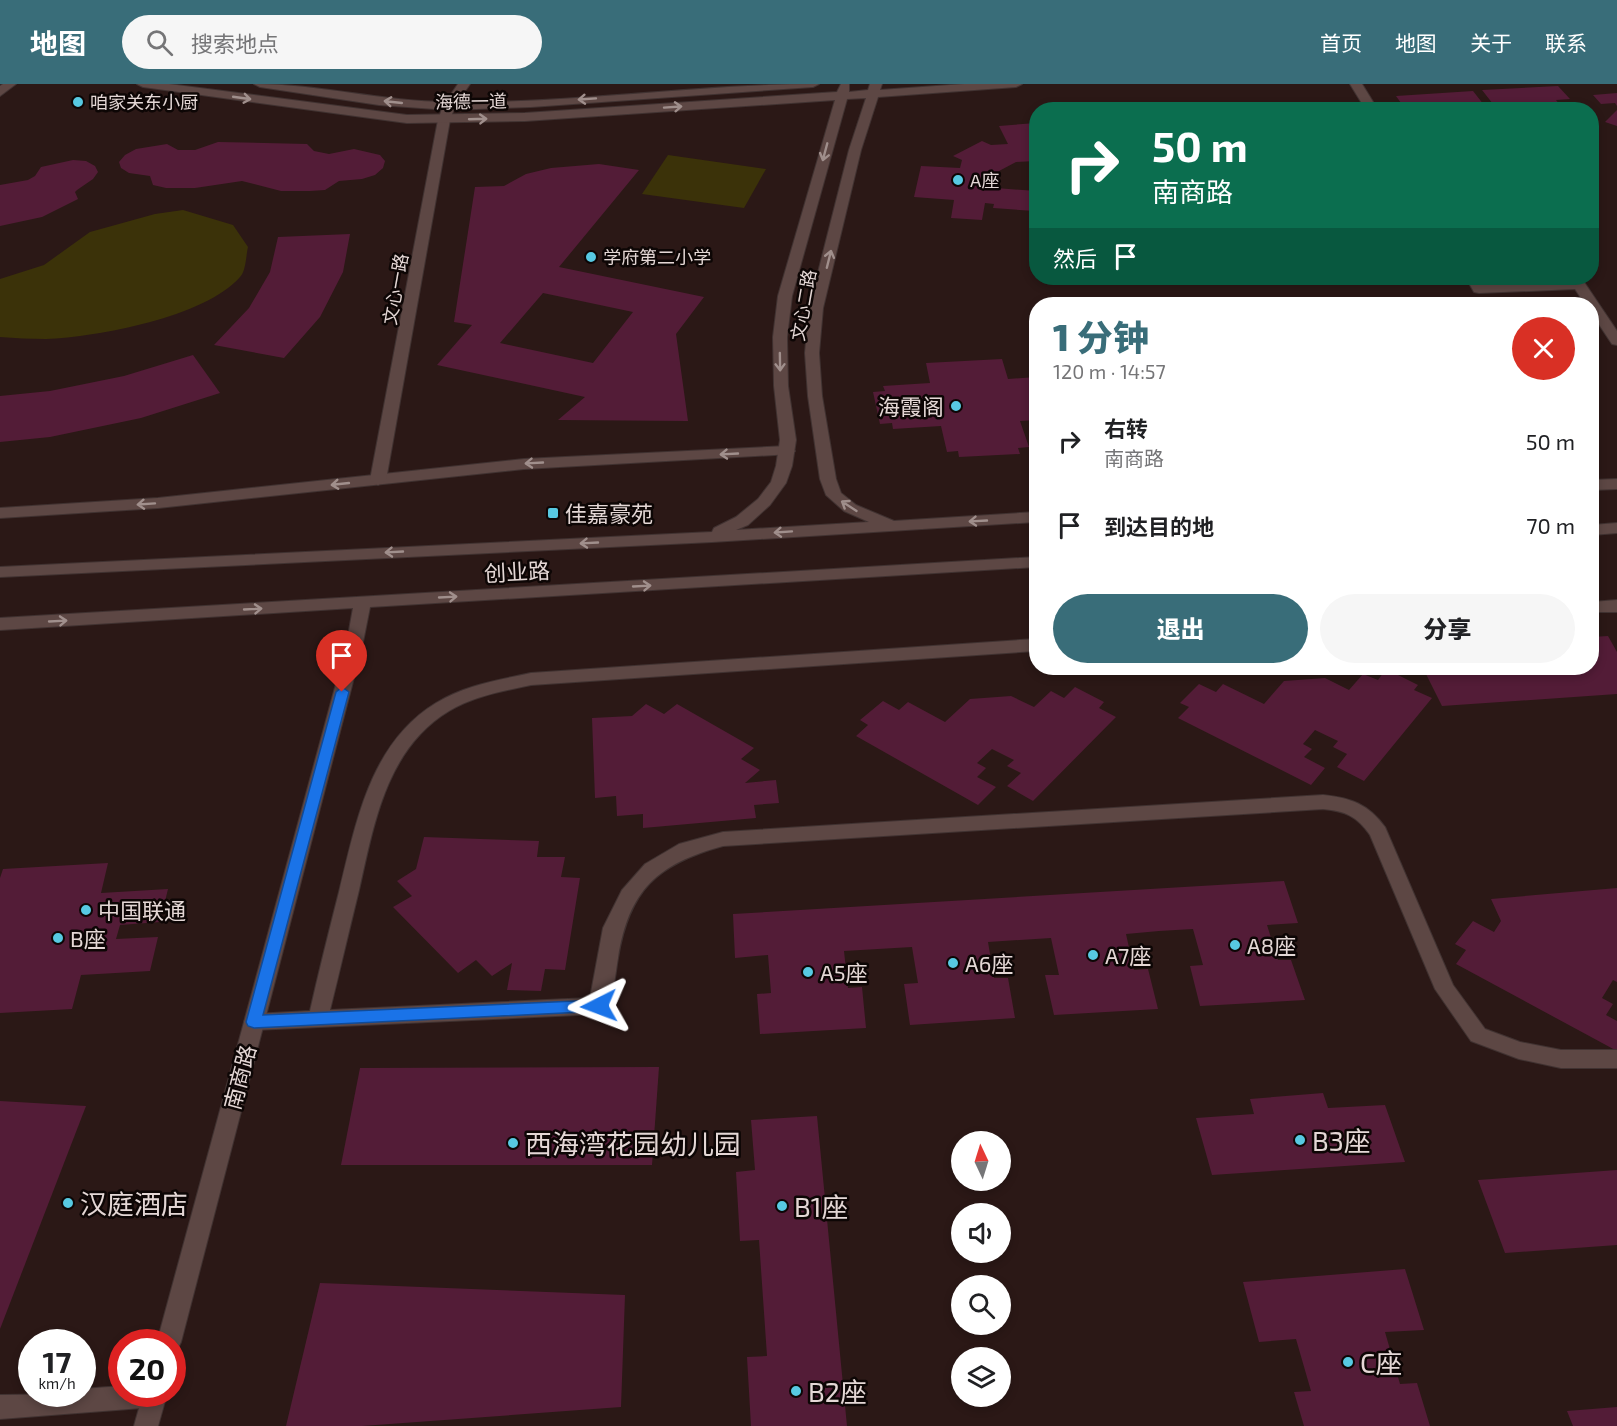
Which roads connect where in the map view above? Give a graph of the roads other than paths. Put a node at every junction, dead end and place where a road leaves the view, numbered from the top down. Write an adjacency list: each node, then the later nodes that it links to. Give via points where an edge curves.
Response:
1 (10, 84): 10 (street)
2 (143, 84): 13 (street, 海德一道, one-way to 13, via 366,115)
3 (260, 84): 12 (street, 海德一道, one-way to 3, via 379,101)
4 (464, 84): 12 (street, 文心一路)
5 (813, 84): 12 (street, 海德一道, one-way to 12)
6 (1016, 84): 8 (street, 海德一道)
7 (1356, 84): 11 (street)
8 (874, 89): 9 (street, 海德一道); 24 (street, 文心二路, one-way to 8, via 872,519 834,495 815,396 812,353 816,308)
9 (844, 90): 13 (street, 海德一道, one-way to 9, via 525,117); 18 (street, 文心二路, one-way to 18, via 785,296 780,337)
10 (0, 92)
11 (1366, 102)
12 (449, 105): 13 (street, 文心一路)
13 (444, 120): 19 (street, 文心一路)
14 (1476, 285): 15 (street, via 1479,289)
15 (1579, 285)
16 (1599, 314): 17 (street)
17 (1617, 341)
18 (787, 451): 19 (street, one-way to 19, via 524,464); 27 (street, 文心二路, via 778,483 764,502 742,521)
19 (378, 480): 22 (street, one-way to 22, via 158,503)
20 (1617, 484): 21 (street)
21 (1599, 485)
22 (0, 513)
23 (1029, 517): 24 (street, 创业路, one-way to 24)
24 (903, 525): 27 (street, 创业路, one-way to 27)
25 (1617, 528): 26 (street)
26 (1599, 529)
27 (712, 537): 29 (street, 创业路, one-way to 29)
28 (1029, 562): 30 (street, 创业路, one-way to 28)
29 (0, 572)
30 (363, 602): 33 (street, 创业路, one-way to 30); 36 (street, 南商路)
31 (1617, 606): 32 (street)
32 (1599, 607)
33 (0, 624)
34 (1029, 645): 35 (street, via 531,679 483,689 442,707 411,732 384,771 369,807)
35 (318, 1019): 36 (street); 37 (street, via 599,1006 613,928 629,895 652,868 686,849 723,839 1323,802 1346,804 1366,814 1378,832 1445,989 1478,1035 1519,1050 1561,1059)
36 (254, 1022): 38 (street, 南商路)
37 (1617, 1059)
38 (172, 1329)
39 (108, 1398): 40 (street)
40 (0, 1407)
41 (151, 1407): 42 (street)
42 (146, 1426)

